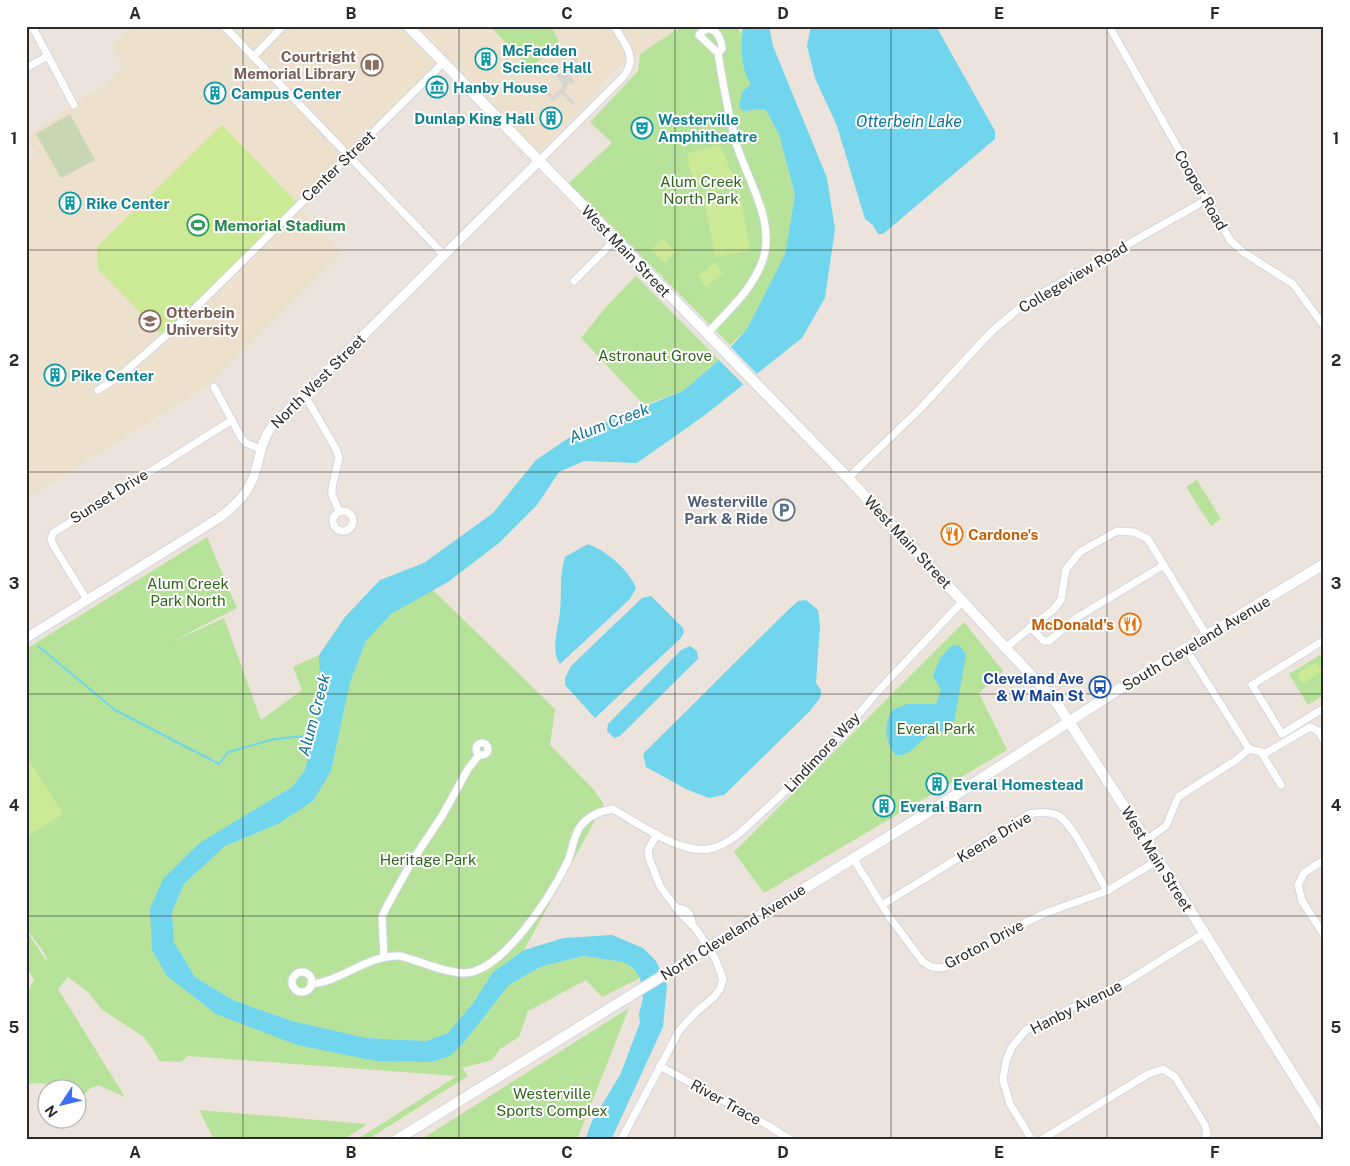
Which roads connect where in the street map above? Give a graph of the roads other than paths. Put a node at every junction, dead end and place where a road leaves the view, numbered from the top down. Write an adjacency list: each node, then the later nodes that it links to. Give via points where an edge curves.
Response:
1 (32, 26): 8 (street)
2 (224, 26): 9 (street)
3 (283, 26): 9 (street)
4 (408, 26): 10 (main road, West Main Street)
5 (614, 26): 14 (street, via 632,60 631,66)
6 (1110, 26): 15 (street, Cooper Road)
7 (718, 53): 20 (street, via 723,89 738,147 762,210 766,238 764,260 757,276)
8 (48, 56): 11 (street); 12 (street)
9 (253, 57): 13 (street)
10 (444, 62): 13 (street, Center Street); 14 (main road, West Main Street)
11 (26, 68)
12 (74, 105)
13 (348, 156): 17 (street); 22 (street, Center Street, via 177,326 120,376)
14 (538, 161): 16 (main road, West Main Street); 17 (street, North West Street)
15 (1206, 200): 19 (street, Cooper Road, via 1230,240 1293,284); 26 (street, Collegeview Road, via 1028,301 992,331 919,410)
16 (615, 240): 18 (street); 20 (main road, West Main Street)
17 (444, 255): 23 (street, North West Street)
18 (574, 281)
19 (1324, 326)
20 (710, 338): 26 (main road, West Main Street)
21 (214, 387): 24 (street)
22 (98, 390)
23 (304, 394): 25 (street, North West Street, via 273,425); 27 (street, via 339,458 332,488)
24 (232, 420): 25 (street, via 246,443); 30 (street, Sunset Drive, via 52,533 53,545)
25 (260, 449): 30 (street, North West Street, via 250,486 228,511)
26 (848, 478): 31 (main road, West Main Street)
27 (339, 511)
28 (1324, 564): 33 (main road, South Cleveland Avenue)
29 (1164, 565): 32 (street, via 1076,618 1049,641 1044,641); 32 (street, via 1148,539 1134,532 1117,531 1080,552 1066,569 1061,600); 33 (street)
30 (87, 600): 34 (street, North West Street)
31 (963, 601): 36 (main road, West Main Street); 45 (street, Lindimore Way, via 880,689 823,756 740,833 726,843 698,850 680,846)
32 (1030, 628): 36 (street)
33 (1206, 636): 37 (main road, South Cleveland Avenue)
34 (26, 638)
35 (1324, 640): 38 (street, via 1252,685 1282,734)
36 (1005, 648): 39 (main road, West Main Street, via 1056,702)
37 (1186, 648): 39 (main road, South Cleveland Avenue); 41 (street)
38 (1324, 708)
39 (1070, 722): 46 (main road, West Main Street); 47 (main road, North Cleveland Avenue)
40 (1324, 740): 42 (street, via 1318,731 1310,728 1272,750)
41 (1249, 749): 42 (street); 46 (street, via 1178,797 1166,826)
42 (1261, 752): 44 (street)
43 (479, 755): 55 (street, via 386,908 382,917)
44 (1281, 785)
45 (657, 834): 54 (street, via 648,850 660,886); 55 (street, Lindimore Way, via 613,809 590,817 579,828 569,859 546,899 509,948 487,966 462,973 400,956)
46 (1146, 840): 48 (main road, West Main Street)
47 (853, 858): 51 (street, Groton Drive); 54 (main road, North Cleveland Avenue)
48 (1158, 860): 50 (street, Groton Drive); 52 (main road, West Main Street)
49 (1324, 860): 53 (street, via 1304,873 1298,885 1302,901)
50 (1107, 891): 51 (street, Groton Drive, via 1030,920 943,968 922,962); 51 (street, Keene Drive, via 1066,822 1053,814 1039,812 1029,814)
51 (882, 905)
52 (1204, 933): 58 (main road, West Main Street); 62 (street, Hanby Avenue, via 1118,986 1026,1030 1012,1047 1003,1080 1010,1104)
53 (1324, 935)
54 (708, 947): 57 (street, via 721,970 722,986 686,1022); 59 (main road, North Cleveland Avenue)
55 (384, 957): 56 (street, Lindimore Way)
56 (311, 984)
57 (660, 1066): 60 (street); 61 (street, River Trace)
58 (1324, 1124)
59 (396, 1140)
60 (621, 1140)
61 (791, 1140)
62 (1032, 1140)
63 (1041, 1140): 64 (street, via 1156,1070 1170,1072 1190,1100 1205,1125 1207,1134)
64 (1204, 1140)

